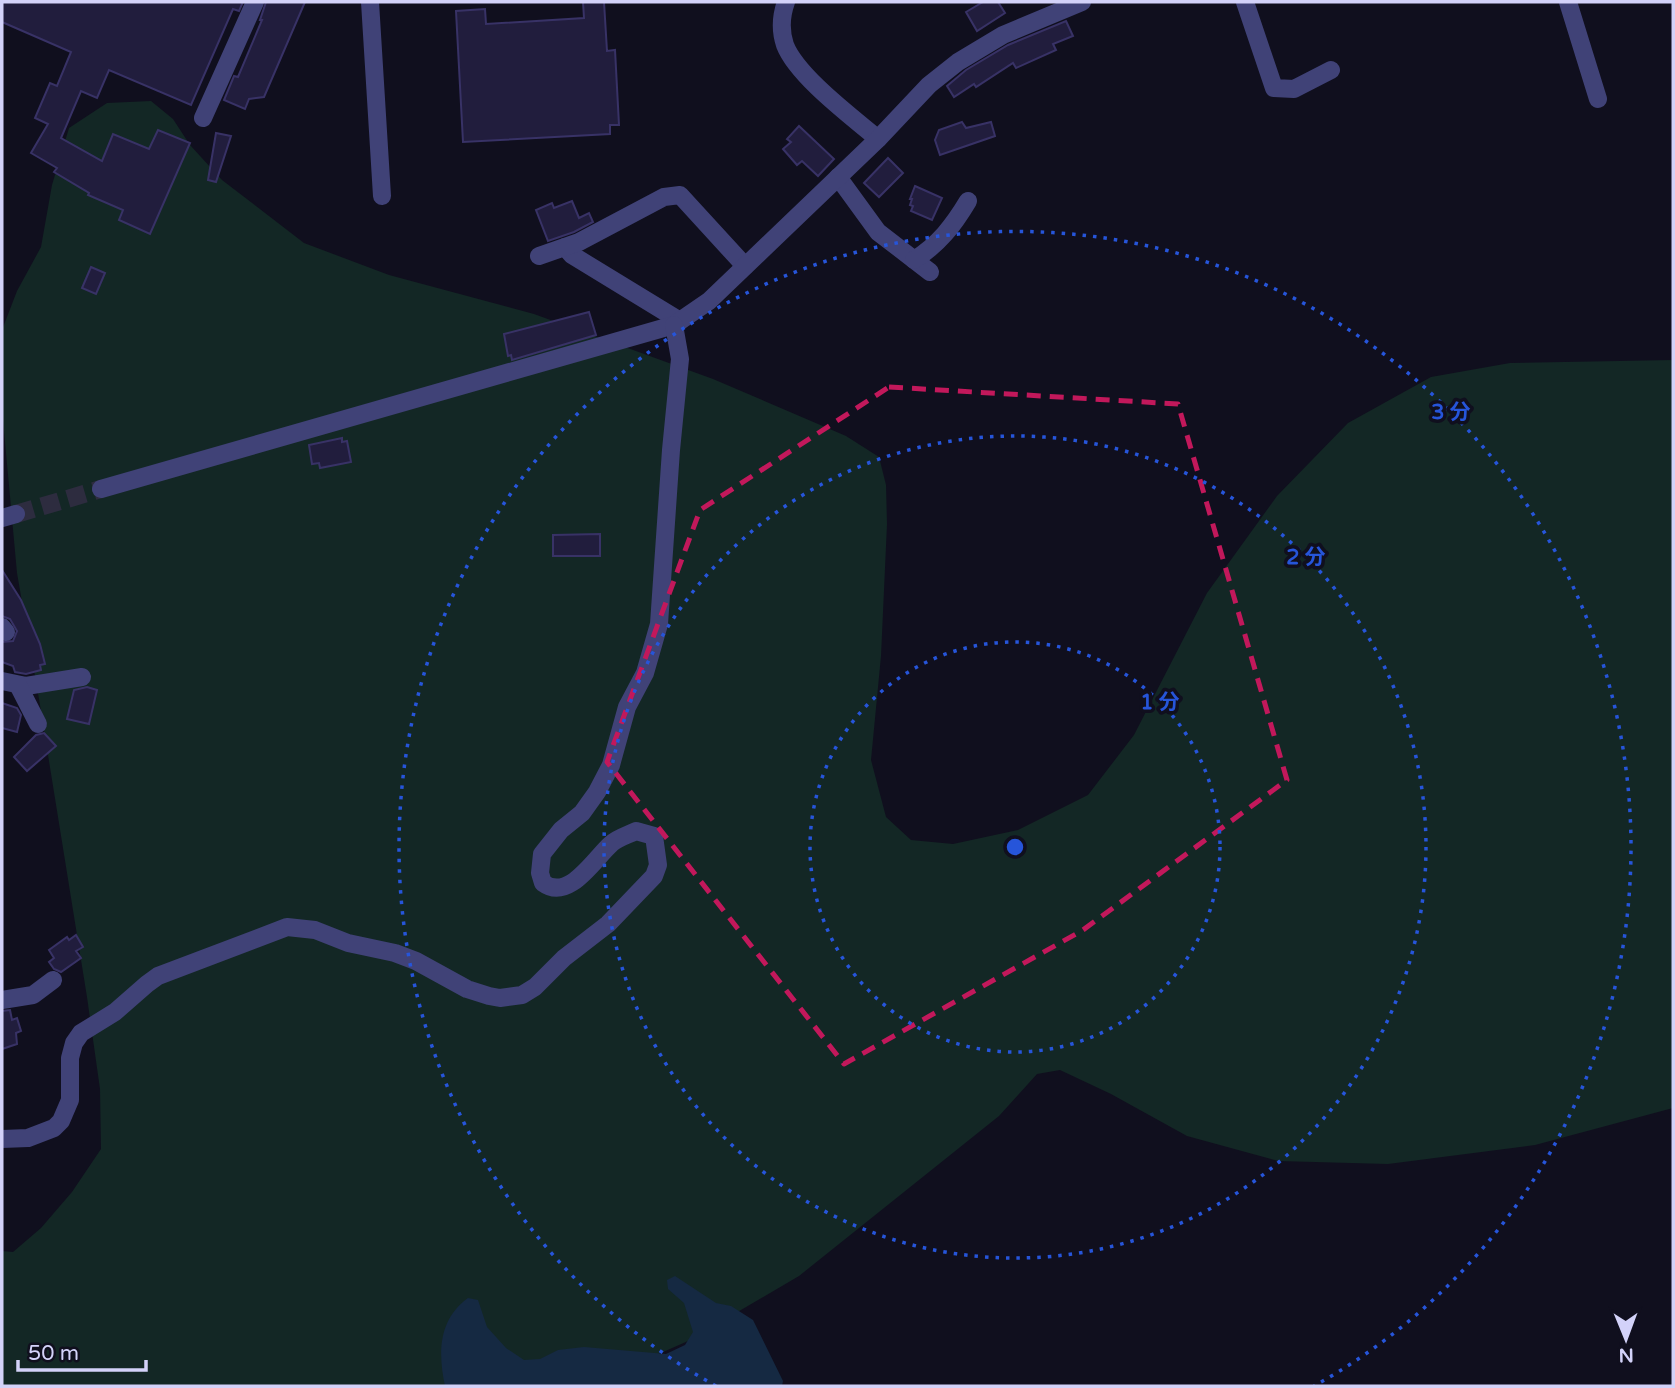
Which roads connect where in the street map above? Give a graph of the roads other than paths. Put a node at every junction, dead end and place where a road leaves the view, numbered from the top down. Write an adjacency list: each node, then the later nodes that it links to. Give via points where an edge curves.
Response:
1 (255, 2): 9 (street)
2 (370, 2): 12 (street)
3 (786, 2): 10 (street, via 782,33 793,58 816,85)
4 (1082, 2): 10 (street, via 1003,36 958,62 929,85)
5 (1245, 2): 7 (street, via 1274,88 1294,89)
6 (1568, 2): 8 (street)
7 (1331, 70)
8 (1598, 99)
9 (203, 118)
10 (878, 139): 11 (street)
11 (838, 177): 16 (street, via 878,232); 17 (street)
12 (382, 196)
13 (968, 201): 16 (street, via 948,232)
14 (565, 247): 15 (street); 17 (street, via 664,197 681,195); 19 (street, via 572,256)
15 (538, 256)
16 (914, 260): 18 (street)
17 (745, 266): 19 (street, via 709,301)
18 (930, 272)
19 (677, 323): 20 (street); 26 (street, via 680,359 659,624 606,774 582,813 542,853 539,866 543,883 549,888 564,887 587,871 612,843 636,831 654,836 658,865 654,876 608,924 522,995 489,996 395,953 315,930 287,927 158,976 74,1043 70,1100 61,1121 28,1138)
20 (101, 489)
21 (82, 677): 22 (street, via 26,686)
22 (10, 683): 23 (street)
23 (38, 724)
24 (54, 980): 25 (street, via 33,995)
25 (2, 1000)
26 (2, 1139)

